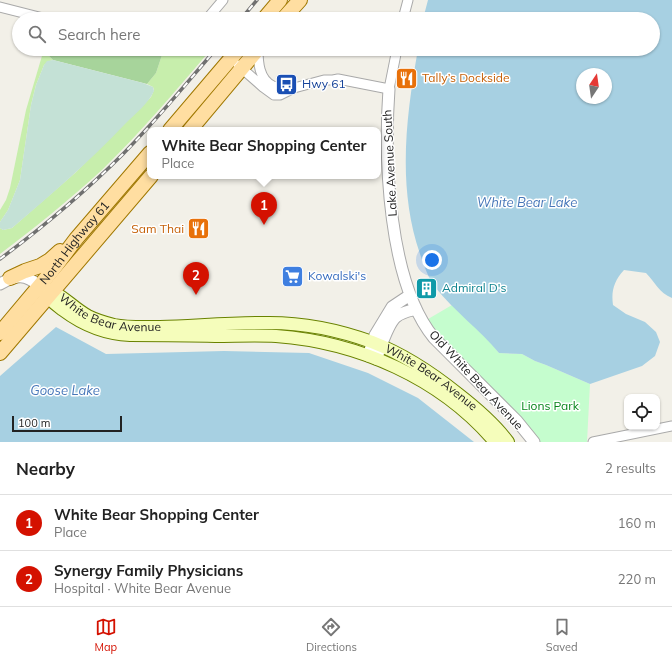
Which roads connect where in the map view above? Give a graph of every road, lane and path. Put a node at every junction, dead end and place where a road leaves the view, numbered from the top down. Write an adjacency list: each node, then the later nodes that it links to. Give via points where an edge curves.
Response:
1 (223, 0): 7 (street)
2 (280, 0): 8 (main road)
3 (300, 0): 9 (main road)
4 (408, 0): 10 (street)
5 (0, 7): 6 (street)
6 (20, 12)
7 (213, 12)
8 (270, 12)
9 (289, 12)
10 (405, 12)
11 (233, 56): 19 (main road)
12 (236, 56): 16 (street)
13 (252, 56): 16 (main road)
14 (258, 56): 17 (street, via 260,70 267,82 274,86)
15 (395, 56): 18 (street, Lake Avenue South)
16 (242, 68): 17 (street, via 274,95); 20 (main road)
17 (294, 88): 18 (street, via 338,79)
18 (388, 89): 27 (street, Lake Avenue South, via 387,130 392,211)
19 (173, 127)
20 (193, 127)
21 (147, 156): 23 (main road, North Highway 61)
22 (148, 179): 26 (main road)
23 (76, 239): 24 (main road, via 40,266); 25 (main road, North Highway 61)
24 (5, 281): 25 (street, via 16,277 28,278)
25 (39, 286): 26 (main road, White Bear Avenue); 29 (main road, North Highway 61)
26 (50, 294): 30 (main road, White Bear Avenue, via 89,316 115,325 291,325 319,328); 31 (main road); 32 (main road, White Bear Avenue, via 82,323 110,333 277,336 323,343)
27 (410, 295): 28 (street, Old White Bear Avenue); 30 (street, via 392,307 381,325)
28 (416, 309): 30 (street, via 396,318); 36 (street, Old White Bear Avenue, via 434,338)
29 (0, 333)
30 (377, 345): 32 (street); 35 (main road, White Bear Avenue, via 403,357 440,380 476,408)
31 (0, 353)
32 (372, 358): 34 (main road, White Bear Avenue, via 420,380 439,392 476,421)
33 (672, 426): 37 (street)
34 (494, 442)
35 (508, 442)
36 (534, 442)
37 (592, 442)

